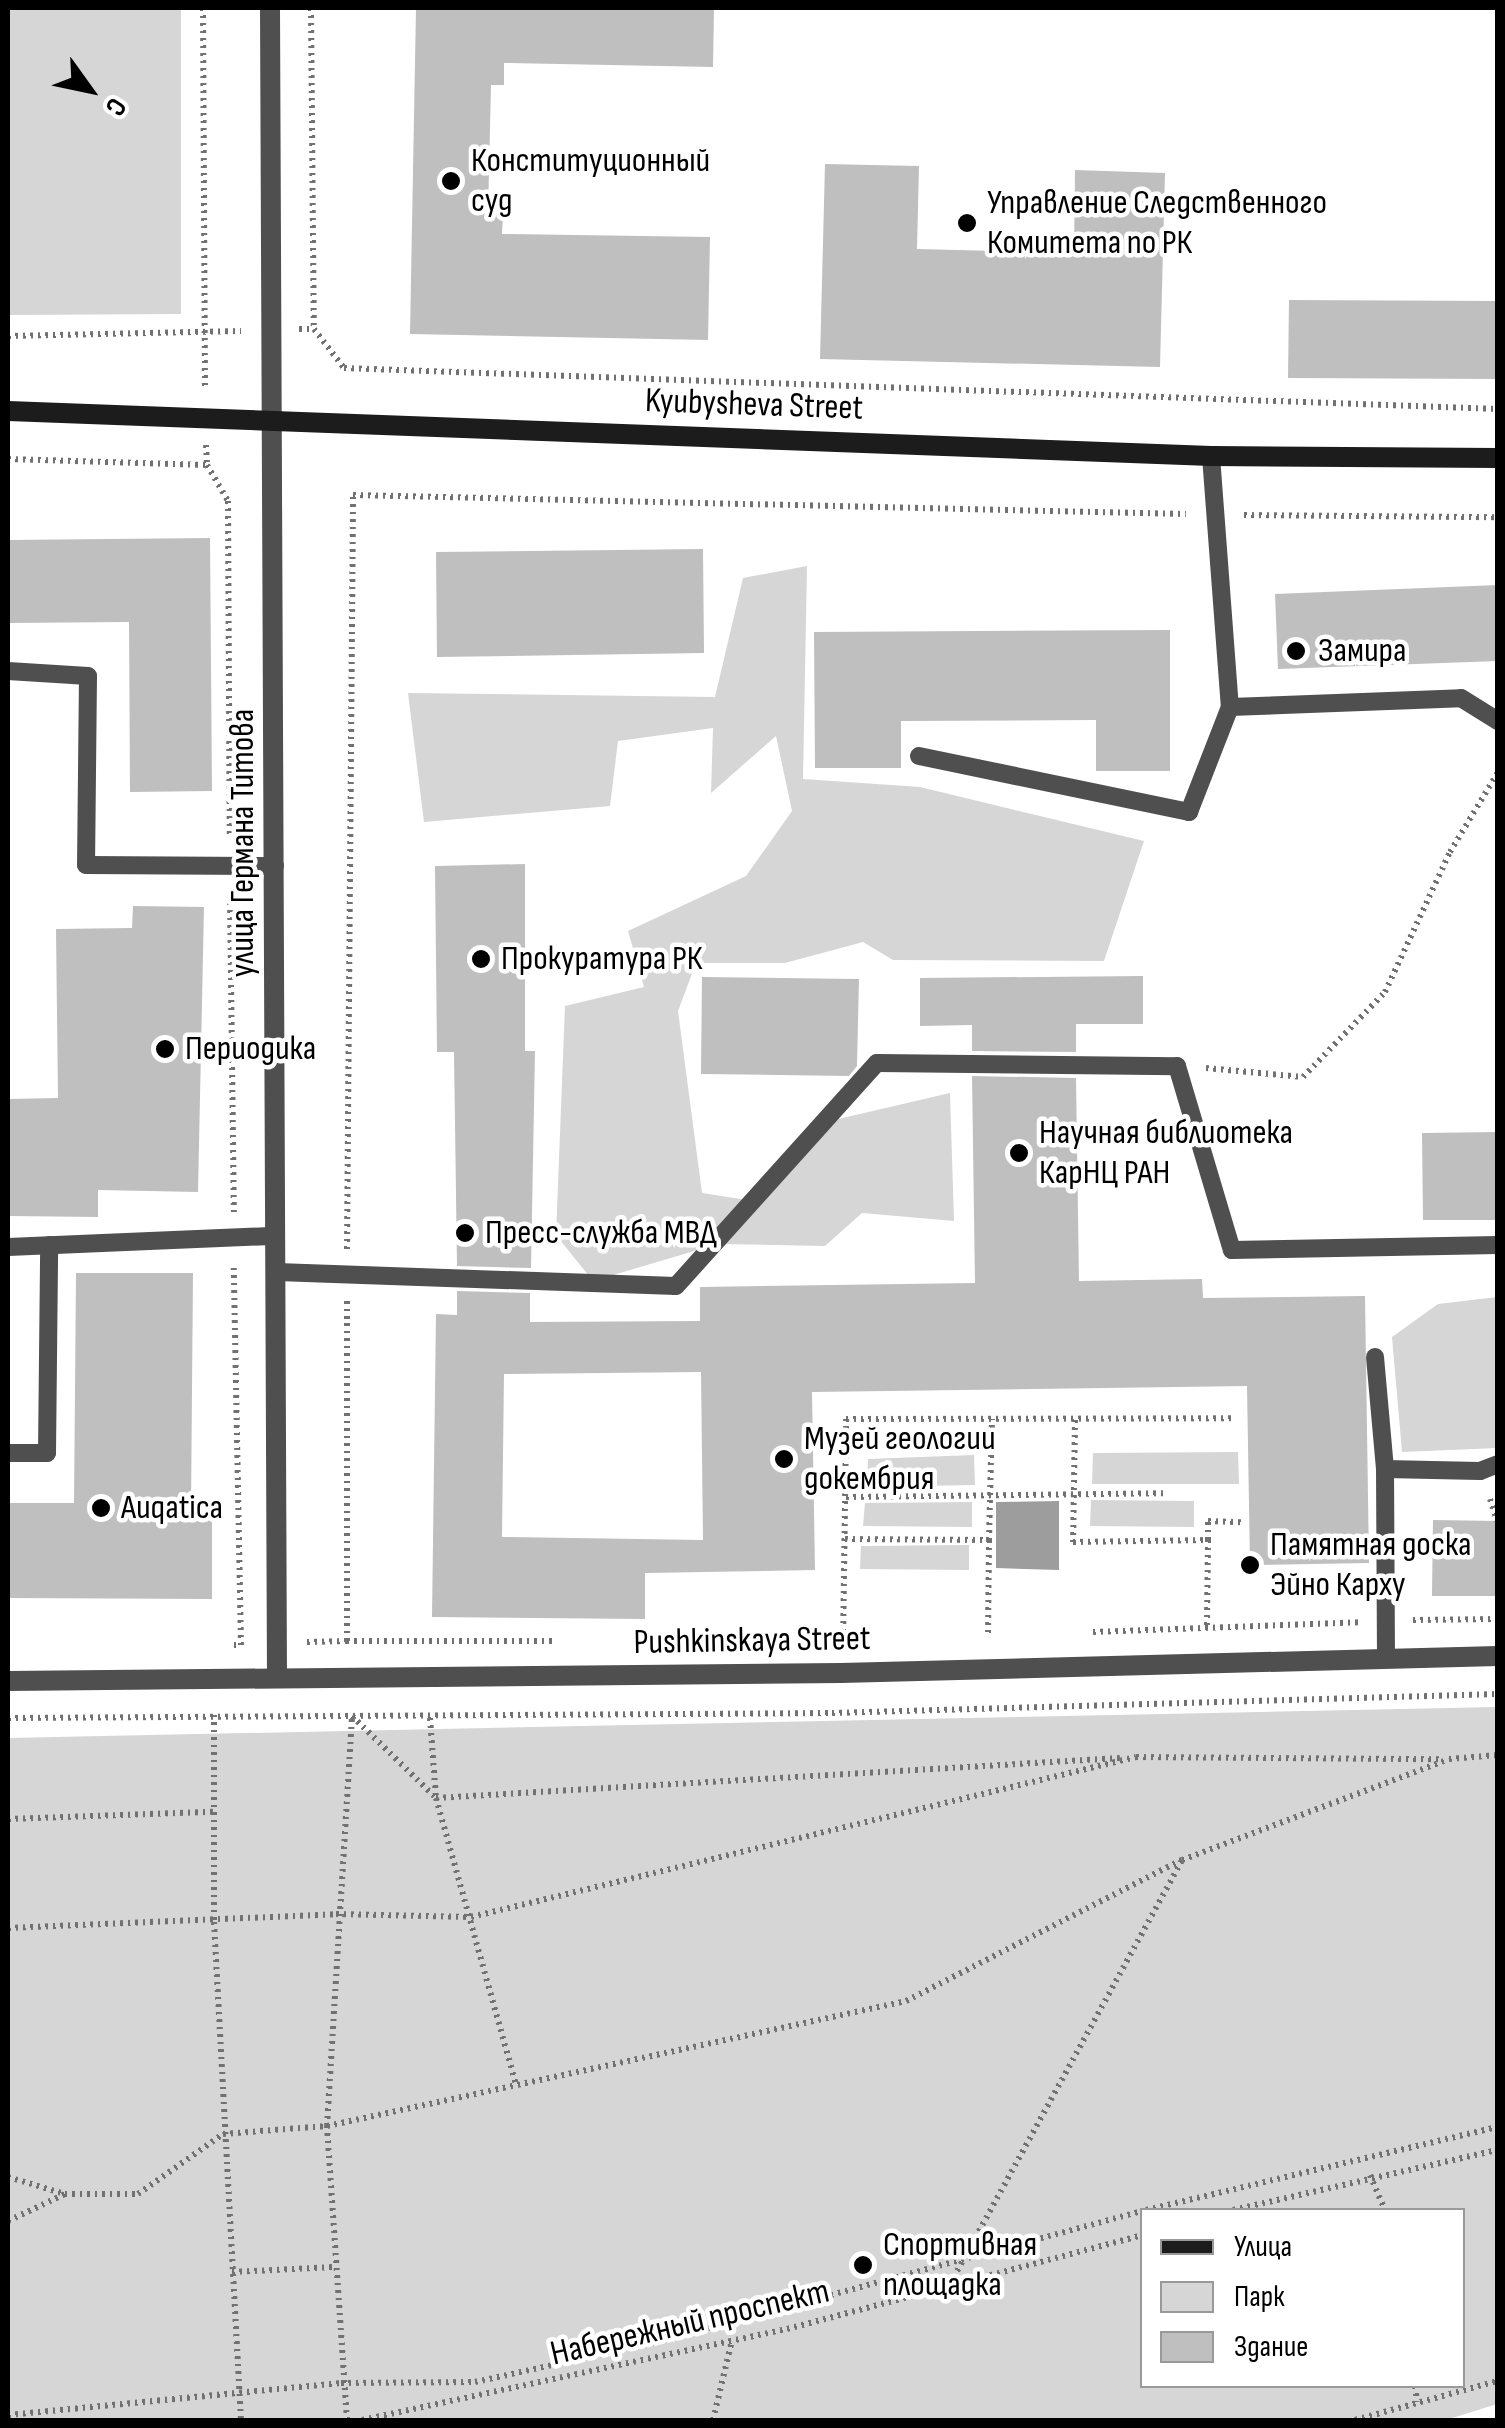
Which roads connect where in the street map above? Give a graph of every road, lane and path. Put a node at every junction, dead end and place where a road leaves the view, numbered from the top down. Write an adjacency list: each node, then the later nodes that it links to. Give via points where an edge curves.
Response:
1 (203, 8): 6 (path)
2 (270, 8): 4 (street, улица Германа Титова)
3 (311, 8): 5 (path)
4 (277, 329): 5 (path); 6 (path); 10 (street, улица Германа Титова)
5 (314, 329): 8 (path, via 344,368)
6 (204, 334): 7 (path)
7 (8, 336)
8 (1498, 409)
9 (8, 411): 10 (main road, Kyubysheva Street)
10 (274, 418): 11 (main road, Kyubysheva Street); 22 (street, улица Германа Титова)
11 (1211, 456): 12 (main road, Kyubysheva Street); 14 (lane)
12 (1498, 458)
13 (8, 460): 21 (path, via 207,465 228,502)
14 (1215, 514): 15 (path); 17 (lane); 30 (path, via 353,494)
15 (1498, 517)
16 (8, 671): 21 (lane, via 88,676 86,865)
17 (1230, 708): 18 (lane, via 1462,698); 19 (lane, via 1189,812)
18 (1498, 721)
19 (920, 756)
20 (1498, 772): 23 (path, via 1450,852 1385,992 1303,1078)
21 (230, 864): 22 (lane); 25 (path)
22 (276, 866): 24 (street, улица Германа Титова)
23 (1177, 1066): 26 (lane, via 1232,1250); 30 (lane, via 878,1062 676,1286)
24 (276, 1236): 25 (lane); 29 (street, улица Германа Титова)
25 (234, 1237): 27 (lane); 57 (path, via 241,1645)
26 (1498, 1244)
27 (49, 1245): 28 (lane); 35 (lane, via 47,1453)
28 (8, 1246)
29 (276, 1272): 30 (lane); 62 (street, улица Германа Титова)
30 (347, 1273): 54 (path, via 348,1641)
31 (1375, 1358): 37 (lane)
32 (1232, 1418): 34 (path)
33 (992, 1419): 34 (path); 40 (path); 41 (path, via 846,1419)
34 (1075, 1420): 39 (path)
35 (8, 1453)
36 (1498, 1464): 37 (lane, via 1480,1471)
37 (1385, 1468): 47 (lane)
38 (1163, 1493): 39 (path)
39 (1074, 1494): 40 (path); 45 (path, via 1073,1542)
40 (990, 1495): 41 (path); 44 (path)
41 (846, 1497): 43 (path)
42 (1242, 1522): 45 (path, via 1208,1521)
43 (845, 1538): 44 (path); 56 (path)
44 (989, 1540): 52 (path)
45 (1208, 1540): 48 (path)
46 (1498, 1619): 47 (path)
47 (1386, 1621): 48 (path); 59 (lane)
48 (1207, 1627): 49 (path); 60 (path)
49 (1088, 1632)
50 (1008, 1635): 52 (path)
51 (970, 1636): 52 (path)
52 (988, 1636)
53 (862, 1640): 56 (path)
54 (566, 1641)
55 (824, 1641): 56 (path)
56 (844, 1641): 61 (path)
57 (221, 1645)
58 (1498, 1656): 59 (street, Pushkinskaya Street)
59 (1386, 1659): 60 (street, Pushkinskaya Street)
60 (1206, 1664): 61 (street, Pushkinskaya Street)
61 (841, 1673): 62 (street, Pushkinskaya Street)
62 (277, 1678): 63 (street, Pushkinskaya Street)
63 (8, 1681)
64 (1498, 1694): 68 (path)
65 (214, 1715): 66 (path); 67 (path); 73 (path)
66 (352, 1716): 68 (path); 72 (path); 76 (path)
67 (8, 1718)
68 (430, 1718): 72 (path)
69 (1498, 1755): 71 (path)
70 (1136, 1757): 71 (path); 72 (path); 77 (path)
71 (1450, 1759): 75 (path)
72 (436, 1798): 77 (path)
73 (213, 1812): 74 (path); 78 (path)
74 (8, 1819)
75 (1182, 1860): 80 (path, via 906,2001); 94 (path)
76 (336, 1914): 77 (path); 78 (path); 81 (path)
77 (471, 1917): 80 (path)
78 (214, 1922): 79 (path); 83 (path)
79 (8, 1928)
80 (516, 2085): 81 (path)
81 (327, 2126): 83 (path); 95 (path)
82 (1498, 2127): 88 (path)
83 (223, 2134): 87 (path, via 138,2194); 96 (path)
84 (1498, 2150): 85 (path)
85 (1370, 2174): 89 (path); 90 (path)
86 (8, 2177): 87 (path)
87 (65, 2194): 92 (path)
88 (1157, 2208)
89 (1241, 2208)
90 (1384, 2208)
91 (1140, 2212): 94 (path)
92 (8, 2221)
93 (1140, 2235): 97 (path, Набережный проспект)
94 (970, 2255): 97 (path); 100 (path, via 657,2342 475,2382)
95 (332, 2267): 96 (path); 100 (path)
96 (232, 2272): 102 (path)
97 (949, 2286): 98 (path, Набережный проспект)
98 (732, 2340): 107 (path, Набережный проспект); 108 (path)
99 (1498, 2381): 103 (path)
100 (341, 2383): 102 (path); 106 (path)
101 (1415, 2388): 103 (path)
102 (239, 2392): 104 (path); 105 (path)
103 (1417, 2402): 109 (path)
104 (8, 2415)
105 (240, 2420)
106 (346, 2420)
107 (362, 2420)
108 (713, 2420)
109 (1354, 2420)

